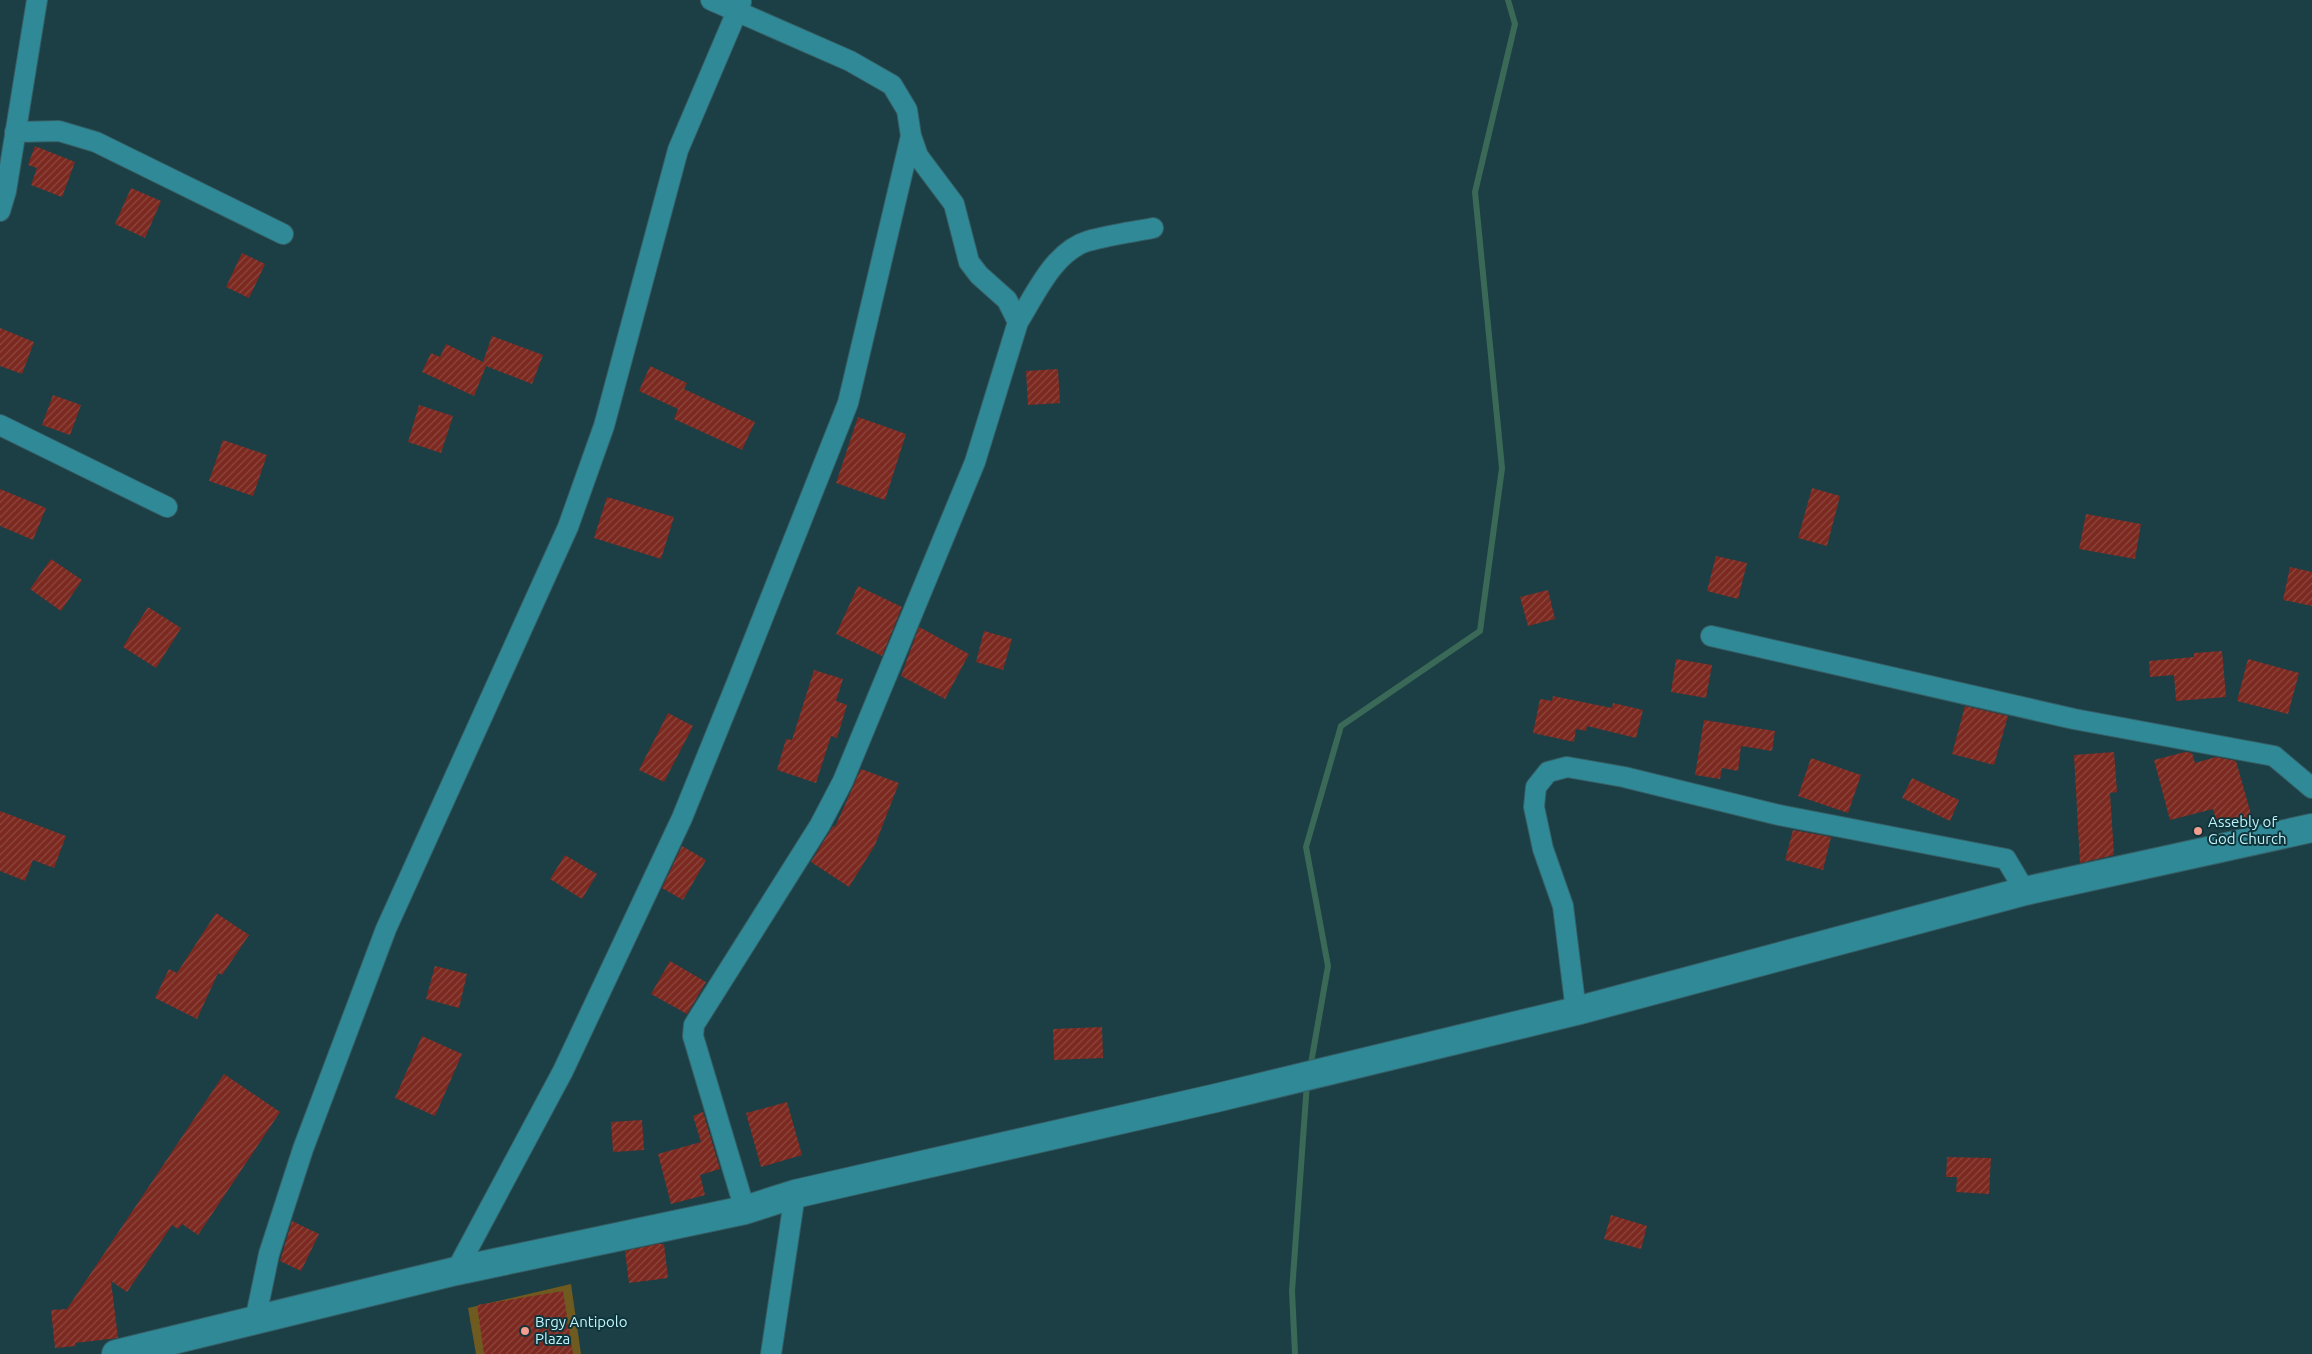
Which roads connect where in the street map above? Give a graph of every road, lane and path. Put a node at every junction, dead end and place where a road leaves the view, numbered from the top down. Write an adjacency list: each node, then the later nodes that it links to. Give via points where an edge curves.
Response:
1 (37, 0): 4 (street)
2 (711, 0): 3 (street)
3 (739, 7): 5 (street, via 892,85 907,110); 20 (street, via 678,150 604,426 571,518 386,929 303,1149 269,1254)
4 (15, 132): 6 (street); 8 (street, via 59,131 96,142)
5 (911, 136): 9 (street, via 918,156 954,204 970,262 979,275 1008,300); 19 (street, via 848,402 738,680 682,818 563,1071)
6 (0, 211)
7 (1153, 228): 9 (street, via 1086,242 1070,251 1053,267)
8 (283, 234)
9 (1018, 322): 18 (street, via 975,462 842,781 820,825 694,1025 693,1036)
10 (0, 425): 11 (street)
11 (167, 508)
12 (1711, 636): 13 (street, via 2074,719 2274,756)
13 (2312, 788)
14 (2312, 828): 15 (main road)
15 (2024, 891): 16 (main road); 16 (street, via 2006,859 1779,815 1624,777 1566,767 1557,769 1548,772 1536,787 1534,807 1562,906)
16 (1576, 1011): 17 (main road, via 1216,1098)
17 (795, 1194): 18 (main road); 22 (street)
18 (745, 1210): 19 (main road)
19 (456, 1272): 20 (main road)
20 (255, 1321): 21 (main road)
21 (116, 1354)
22 (771, 1354)

